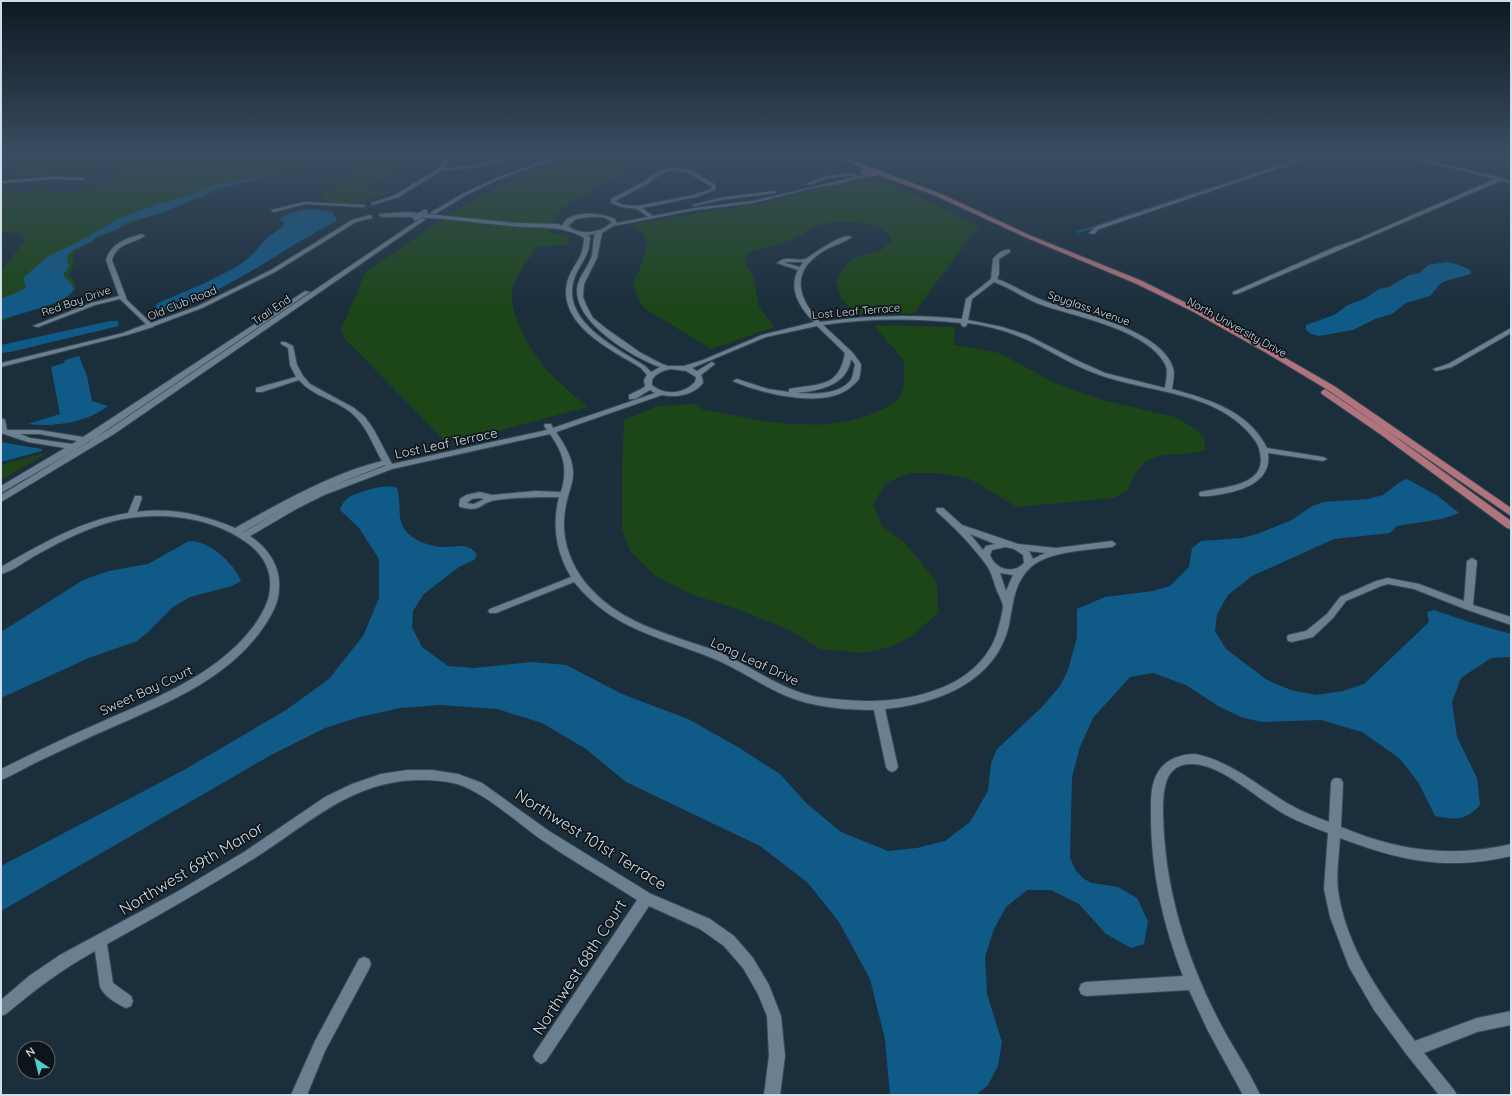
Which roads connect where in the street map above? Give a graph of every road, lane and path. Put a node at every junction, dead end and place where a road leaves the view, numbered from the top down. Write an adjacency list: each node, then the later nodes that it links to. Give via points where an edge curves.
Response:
1 (293, 206): 2 (street, Old Club Road, via 274,210)
2 (300, 206)
3 (323, 206): 22 (street, Old Club Road, via 346,208)
4 (363, 206): 22 (street)
5 (385, 206): 16 (street)
6 (441, 206): 23 (street, Trail End)
7 (444, 206): 23 (street, Trail End)
8 (626, 206): 18 (street)
9 (644, 206): 18 (street)
10 (701, 206): 17 (street)
11 (705, 206): 17 (street)
12 (955, 206): 49 (main road, North University Drive, via 997,228 1146,292)
13 (961, 206): 49 (main road, North University Drive, via 1146,286)
14 (1161, 206): 32 (street, via 1097,228)
15 (1439, 206): 41 (street)
16 (390, 207): 19 (street); 21 (street)
17 (695, 207): 20 (street); 25 (street)
18 (638, 208): 20 (street)
19 (398, 213): 21 (street); 28 (street, via 497,224)
20 (647, 214): 24 (street); 25 (street)
21 (382, 215): 22 (street, Old Club Road)
22 (355, 216): 45 (street, Old Club Road, via 253,283)
23 (424, 216): 67 (street, Trail End, bridge, via 415,218); 68 (street, Trail End)
24 (610, 218): 26 (street, via 589,215); 27 (street, via 614,221)
25 (653, 218): 27 (street)
26 (567, 221): 28 (street); 29 (street, via 565,226)
27 (613, 225): 30 (street)
28 (549, 226): 29 (street)
29 (568, 230): 31 (street)
30 (600, 232): 31 (street); 36 (street, via 597,236)
31 (580, 233): 35 (street, via 587,237)
32 (1092, 233)
33 (142, 236): 42 (street, via 123,243 110,255 109,260)
34 (849, 237): 38 (street, via 822,250)
35 (588, 249): 36 (street); 56 (street, via 570,284 568,297 574,312 586,329)
36 (596, 249): 52 (street, via 581,283 580,295 585,310 609,334 655,363)
37 (1008, 251): 40 (street, via 996,258)
38 (807, 261): 39 (street); 39 (street, via 785,260 780,263)
39 (801, 269): 46 (street, via 796,286 798,294 806,310)
40 (993, 280): 43 (street, via 969,299); 61 (street, Spyglass Avenue, via 1043,302 1118,327 1148,342 1165,358 1170,367)
41 (1235, 292)
42 (122, 297): 44 (street, Red Bay Drive, via 93,304); 45 (street, via 128,306)
43 (964, 323): 46 (street, Lost Leaf Terrace, via 903,321); 61 (street, Lost Leaf Terrace, via 1020,334 1065,358 1106,375)
44 (36, 326)
45 (151, 326): 51 (street, Old Club Road)
46 (821, 326): 50 (street); 53 (street, Lost Leaf Terrace, via 764,336); 55 (street, Lost Leaf Terrace, via 748,347 705,367)
47 (1511, 330): 54 (street, via 1450,366)
48 (283, 343): 57 (street, via 291,347 293,367)
49 (1264, 351): 81 (main road, North University Drive, via 1322,382 1403,435); 83 (main road, North University Drive, via 1383,432)
50 (848, 353): 62 (street, via 846,369 832,381 808,389); 62 (street, via 858,364 858,374 852,384 845,388 816,396)
51 (1, 365)
52 (668, 368): 53 (street); 56 (street)
53 (685, 368): 55 (street)
54 (1436, 369)
55 (697, 374): 63 (street, Lost Leaf Terrace, via 700,380 691,390 674,394)
56 (651, 375): 59 (street, via 648,380)
57 (299, 378): 60 (street); 73 (street, via 361,417)
58 (737, 381): 62 (street)
59 (649, 386): 63 (street); 65 (street, Lost Leaf Terrace, via 615,404)
60 (259, 390)
61 (1168, 390): 71 (street, Lost Leaf Terrace, via 1200,399 1236,418 1255,434)
62 (774, 392)
63 (662, 393): 65 (street, Lost Leaf Terrace, via 653,394 600,416)
64 (1, 420): 66 (street, via 4,431)
65 (550, 428): 73 (street, Lost Leaf Terrace); 76 (street, Long Leaf Drive, via 569,465 568,485)
66 (10, 433): 67 (street, via 39,432); 69 (street, via 28,440)
67 (84, 440): 68 (street); 69 (street, Trail End)
68 (95, 442): 70 (street, Trail End)
69 (72, 447): 70 (street); 74 (street, Trail End)
70 (85, 449): 79 (street, Trail End)
71 (1265, 450): 72 (street); 75 (street, via 1264,466 1253,480 1232,490)
72 (1323, 459)
73 (388, 464): 85 (street, Lost Leaf Terrace, via 321,493)
74 (1, 490)
75 (1203, 494)
76 (564, 495): 78 (street, via 535,494); 94 (street, Long Leaf Drive, via 559,523 560,536 563,551)
77 (138, 498): 82 (street)
78 (492, 498)
79 (1, 499)
80 (940, 510): 84 (street)
81 (1511, 513)
82 (132, 515): 85 (street, Sweet Bay Court, via 176,513 214,522); 93 (street, Sweet Bay Court, via 64,536)
83 (1511, 526)
84 (959, 527): 86 (street); 90 (street)
85 (240, 534): 102 (street, Sweet Bay Court, via 262,551 269,560 276,584 268,611 260,625 232,656 187,688)
86 (1005, 544): 88 (street); 90 (street, via 989,548 986,555)
87 (1112, 544): 89 (street)
88 (1017, 547): 89 (street); 92 (street, via 1027,554)
89 (1056, 551): 92 (street)
90 (989, 562): 92 (street, via 1010,572); 95 (street)
91 (1472, 562): 96 (street)
92 (1025, 567): 95 (street, Long Leaf Drive, via 1012,585)
93 (1, 572)
94 (576, 578): 97 (street); 100 (street, Long Leaf Drive, via 600,603 633,624 653,634 730,661 790,693 837,704)
95 (1007, 607): 100 (street, Long Leaf Drive, via 998,643 973,674 953,687 930,696 904,704)
96 (1468, 607): 98 (street); 99 (street, via 1416,586 1388,581 1343,599 1330,616 1309,634)
97 (493, 611)
98 (1511, 621)
99 (1292, 638)
100 (879, 707): 101 (street)
101 (892, 767)
102 (1, 775)
103 (407, 775): 107 (street, Northwest 101st Terrace, via 458,779 478,787 545,834); 108 (street, Northwest 69th Manor, via 381,779 329,801 248,856)
104 (1338, 783): 105 (street)
105 (1334, 831): 106 (street, via 1407,854 1444,858 1477,857); 110 (street, via 1285,809 1227,770 1197,759 1185,759 1173,764 1162,774 1157,794 1156,836 1175,932); 115 (street, via 1331,889 1337,917 1354,962 1379,1006)
106 (1511, 850)
107 (646, 898): 116 (street, Northwest 68th Court); 118 (street, Northwest 101st Terrace, via 705,924 729,941 748,963 764,990 774,1016 777,1056)
108 (100, 941): 112 (street, via 107,986); 113 (street, Northwest 69th Manor, via 34,981)
109 (364, 964): 117 (street, via 320,1046)
110 (1193, 983): 111 (street); 119 (street)
111 (1086, 989)
112 (126, 1001)
113 (1, 1009)
114 (1511, 1018): 115 (street, via 1477,1025)
115 (1412, 1050): 120 (street)
116 (541, 1056)
117 (299, 1095)
118 (772, 1095)
119 (1252, 1095)
120 (1449, 1095)

